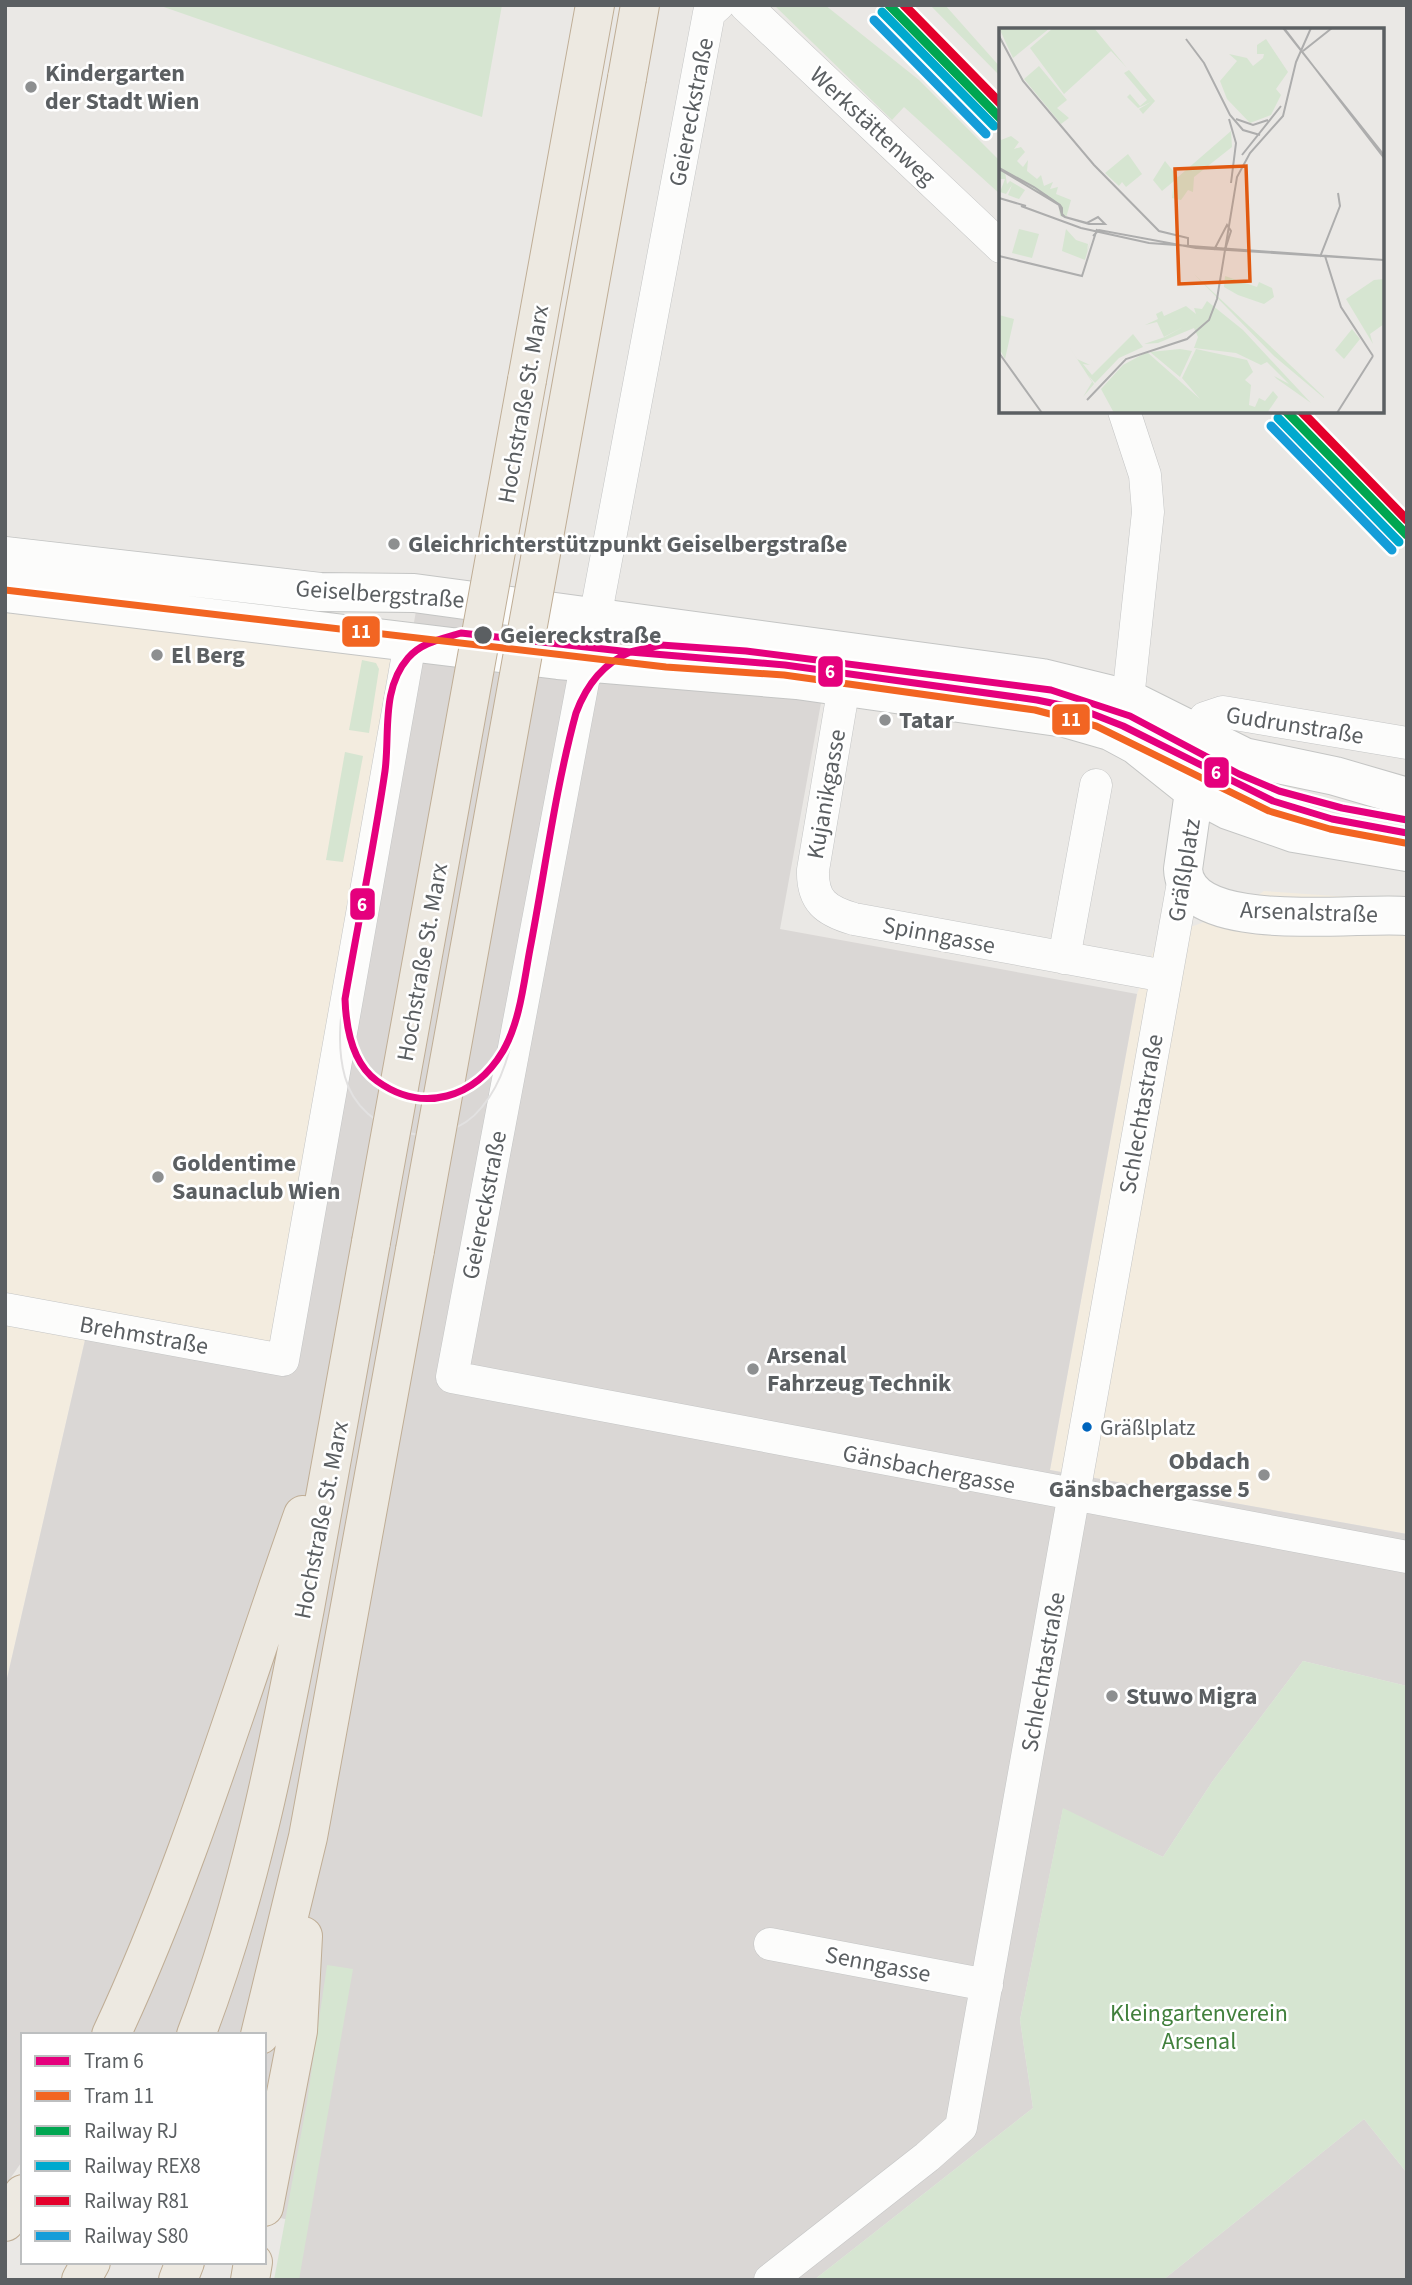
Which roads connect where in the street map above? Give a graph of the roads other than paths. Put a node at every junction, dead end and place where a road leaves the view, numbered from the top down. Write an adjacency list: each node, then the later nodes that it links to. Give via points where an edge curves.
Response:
1 (595, 5): 27 (highway, Hochstraße St. Marx, bridge)
2 (640, 5): 30 (highway, Hochstraße St. Marx, bridge)
3 (718, 5): 9 (street, Geiereckstraße, via 709,13)
4 (745, 5): 5 (street, Werkstättenweg)
5 (999, 245)
6 (1125, 413): 13 (street, via 1145,475 1148,512)
7 (5, 556): 9 (main road, Geiselbergstraße, via 320,592 398,591)
8 (5, 593): 10 (main road, Geiselbergstraße)
9 (594, 617): 11 (street, Geiereckstraße); 13 (main road, Geiselbergstraße, via 1042,678)
10 (410, 643): 11 (main road, Geiselbergstraße); 25 (street, Brehmstraße, via 283,1360)
11 (587, 663): 12 (main road, Geiselbergstraße); 26 (street, Geiereckstraße)
12 (844, 686): 13 (main road, Geiselbergstraße, via 1065,718); 21 (street, Kujanikgasse, via 813,870)
13 (1119, 715): 14 (main road, Gudrunstraße); 17 (main road, via 1136,745)
14 (1199, 737): 15 (street, Gudrunstraße, via 1205,718 1223,712); 17 (main road, Gräßlplatz); 18 (main road, Gudrunstraße, via 1244,757)
15 (1407, 743)
16 (1096, 785): 23 (street)
17 (1196, 793): 19 (main road, via 1269,826); 20 (main road, Gräßlplatz)
18 (1407, 797)
19 (1407, 852)
20 (1184, 877): 22 (main road, Arsenalstraße, via 1199,899 1234,911 1268,916); 24 (street, Gräßlplatz)
21 (818, 900): 23 (street, Spinngasse, via 833,912 854,919)
22 (1407, 916)
23 (1064, 958): 24 (street)
24 (1165, 976): 28 (street, Schlechtastraße)
25 (5, 1309)
26 (452, 1377): 28 (street, Gänsbachergasse)
27 (344, 1397): 33 (highway, via 187,1857); 34 (highway, Hochstraße St. Marx, via 257,1847)
28 (1074, 1496): 29 (street, Gänsbachergasse); 32 (street, Schlechtastraße)
29 (1407, 1557)
30 (309, 1837): 35 (highway, Hochstraße St. Marx); 37 (highway, via 298,2031)
31 (770, 1944): 32 (street, Senngasse)
32 (987, 1985): 41 (street, Schlechtastraße, via 961,2127)
33 (112, 2033)
34 (197, 2033)
35 (260, 2033)
36 (21, 2197): 38 (highway)
37 (266, 2197)
38 (5, 2222)
39 (90, 2264): 40 (highway)
40 (81, 2280)
41 (770, 2280)

